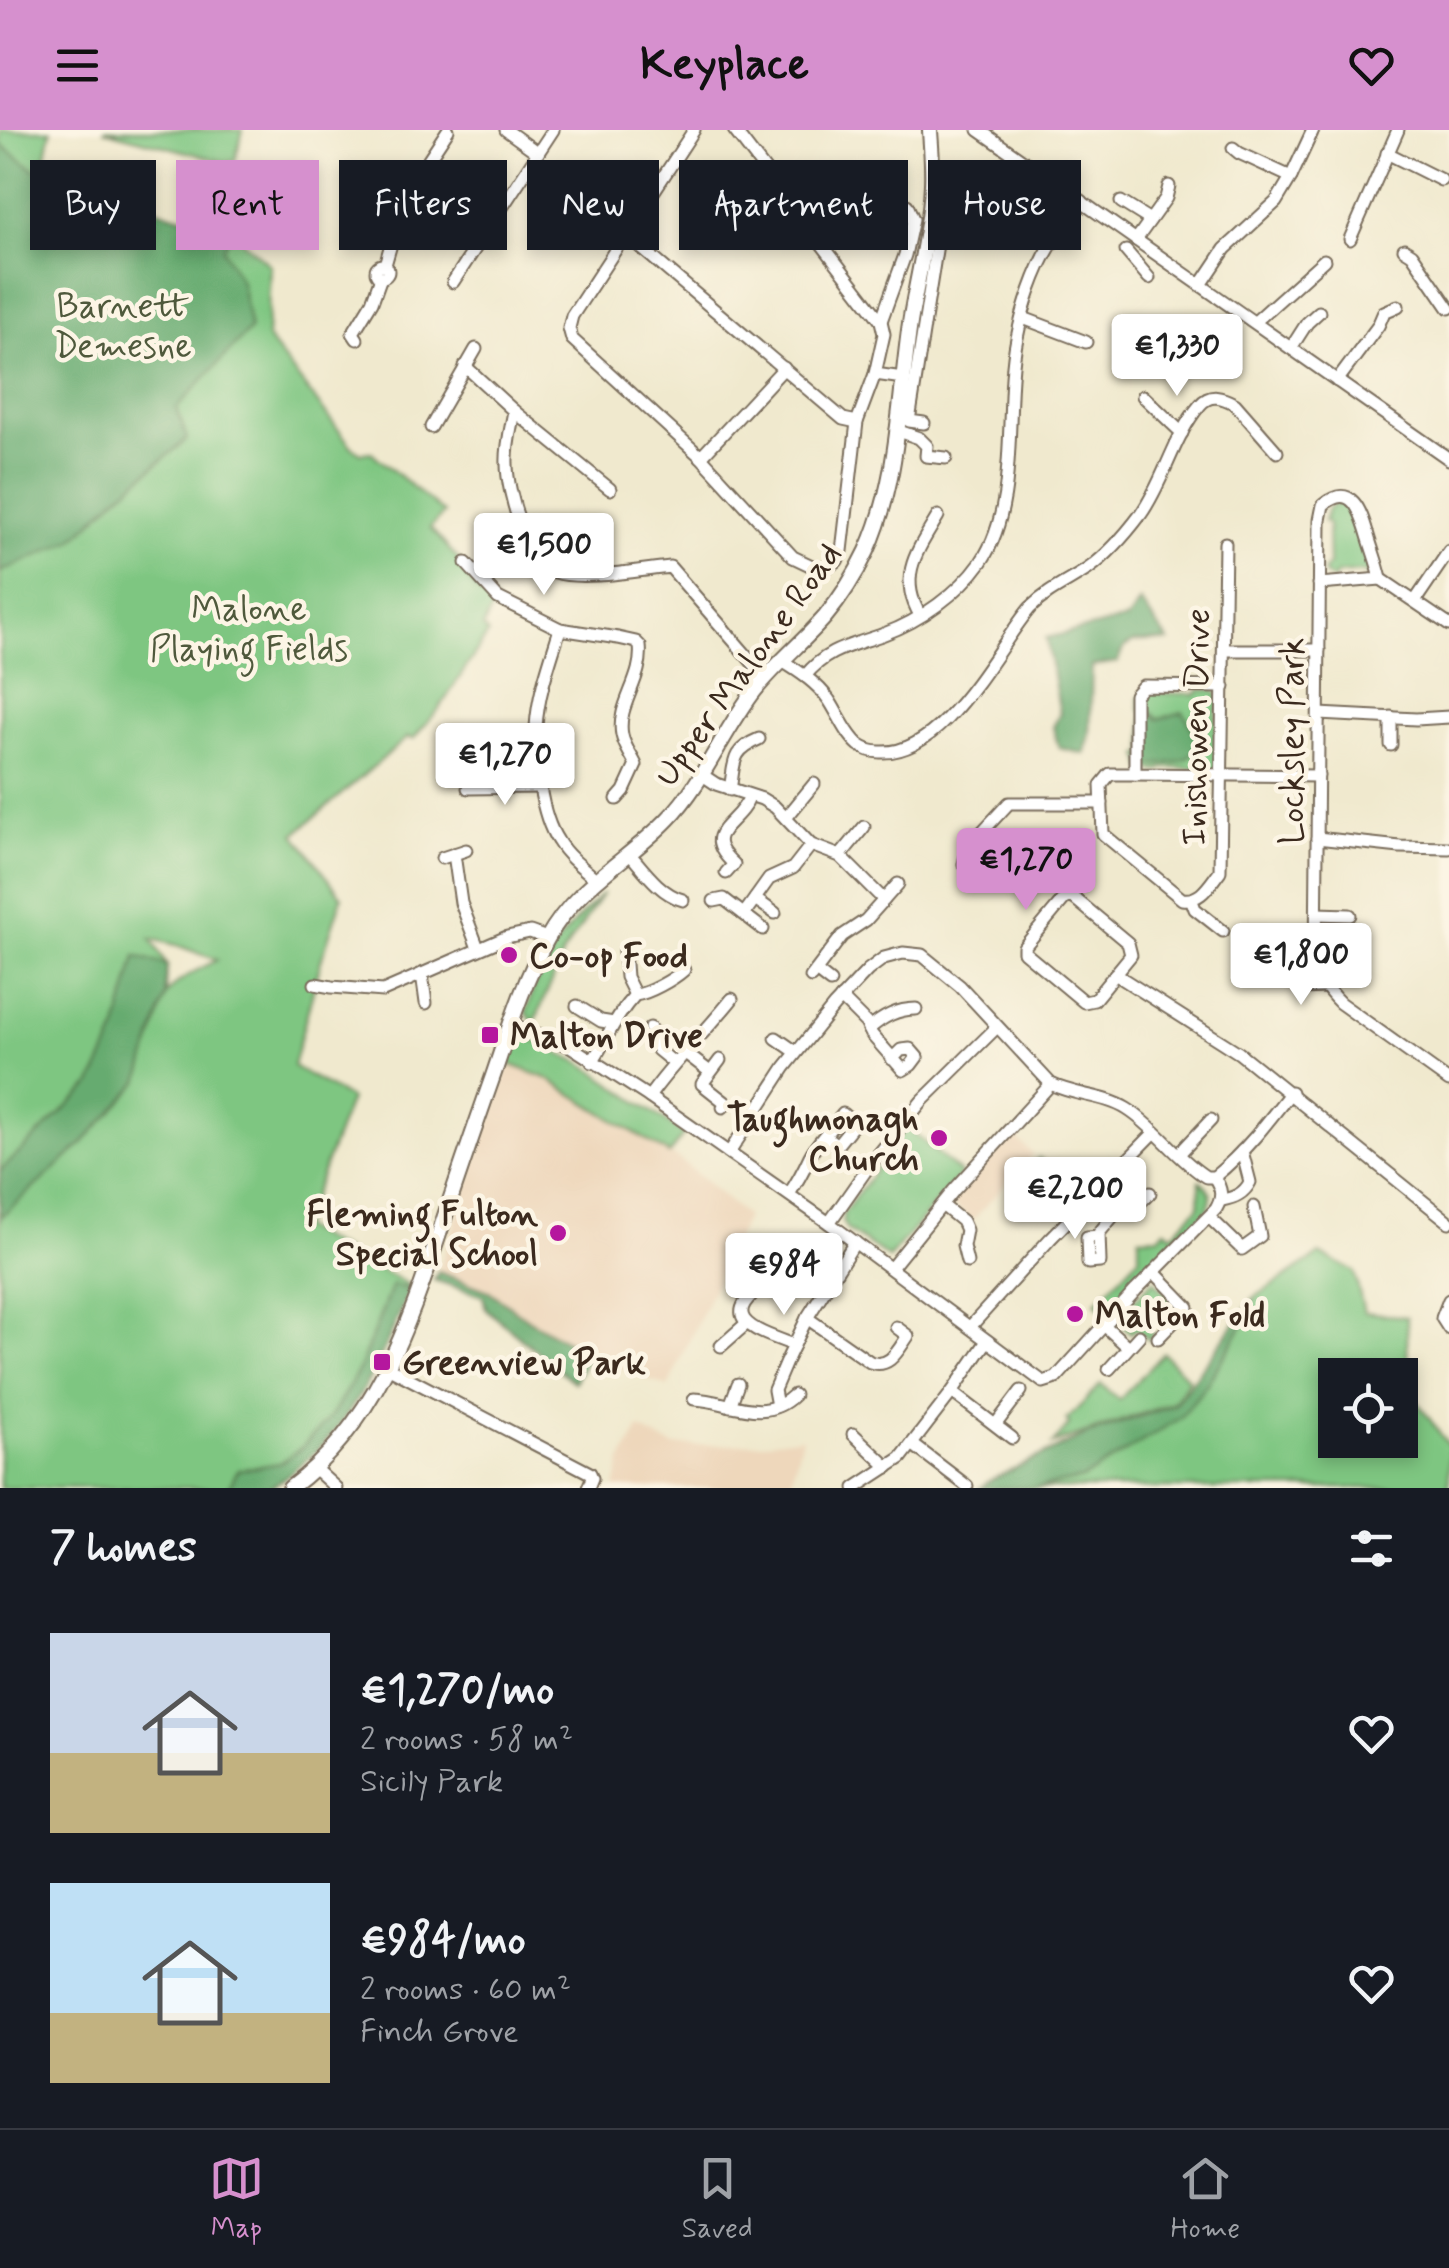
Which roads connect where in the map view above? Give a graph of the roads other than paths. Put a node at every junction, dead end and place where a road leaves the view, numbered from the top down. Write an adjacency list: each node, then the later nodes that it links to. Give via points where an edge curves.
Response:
1 (448, 130): 41 (street, via 405,195 372,302 352,334)
2 (506, 130): 11 (street)
3 (553, 130): 11 (street)
4 (694, 130): 16 (street)
5 (734, 130): 39 (street)
6 (930, 130): 13 (main road, Upper Malone Road)
7 (980, 130): 18 (street)
8 (1313, 130): 14 (street)
9 (1398, 130): 12 (street)
10 (1233, 148): 14 (street)
11 (538, 153): 33 (street)
12 (1387, 153): 15 (street); 22 (street)
13 (931, 160)
14 (1291, 177): 34 (street)
15 (1441, 180)
16 (659, 184)
17 (1169, 186): 21 (street)
18 (1082, 201): 24 (street); 38 (street, via 1050,246)
19 (1120, 202): 21 (street)
20 (908, 207): 23 (street)
21 (1150, 220): 24 (street)
22 (1350, 239)
23 (908, 242)
24 (1140, 243): 32 (street, via 1130,256); 34 (street)
25 (615, 250): 58 (street, via 572,316 572,340)
26 (645, 250): 46 (street)
27 (906, 250): 39 (street)
28 (929, 250): 48 (main road, Upper Malone Road)
29 (930, 250): 53 (street, Upper Malone Road, via 908,421)
30 (1404, 250): 36 (street)
31 (1324, 260): 40 (street)
32 (1149, 278)
33 (454, 282)
34 (1201, 284): 40 (street)
35 (1398, 306): 49 (street, via 1384,312)
36 (1449, 308)
37 (1319, 312): 43 (street)
38 (1023, 318): 42 (street); 69 (street, via 996,532 963,583)
39 (881, 320): 47 (street)
40 (1255, 322): 43 (street)
41 (357, 339)
42 (1086, 342)
43 (1291, 348): 49 (street)
44 (476, 349): 45 (street)
45 (465, 366): 51 (street); 54 (street)
46 (784, 368): 52 (street, via 843,419); 58 (street)
47 (875, 374): 48 (street); 52 (street)
48 (903, 378): 55 (main road, Upper Malone Road)
49 (1337, 380): 60 (street)
50 (1143, 396): 56 (street)
51 (514, 411): 61 (street); 76 (street, via 509,484 520,523 549,571 670,567)
52 (857, 422): 58 (street, via 842,551 827,567 793,557)
53 (924, 423)
54 (431, 427)
55 (896, 430): 59 (street, via 919,438 926,456); 74 (main road, Upper Malone Road, via 867,551 827,615)
56 (1182, 433): 57 (street, via 1204,402 1220,398 1243,411); 75 (street, via 1152,496 1114,547 1041,597 955,712 916,743 898,751 866,750)
57 (1277, 452)
58 (701, 457)
59 (946, 458)
60 (1449, 460)
61 (610, 489)
62 (938, 516): 69 (street, via 912,561 910,590)
63 (1225, 542): 72 (street, Inishowen Drive)
64 (1449, 551): 68 (street)
65 (466, 563): 71 (street, via 498,598)
66 (1381, 579): 67 (street); 67 (street, Locksley Park, via 1360,509 1339,496 1323,505); 68 (street)
67 (1320, 584): 73 (street, Locksley Park)
68 (1415, 601): 70 (street)
69 (920, 615): 75 (street, via 838,649)
70 (1449, 625)
71 (560, 629): 87 (street, via 536,727); 92 (street, via 636,642 641,651 622,725 636,766)
72 (1225, 650): 73 (street); 77 (street, Inishowen Drive)
73 (1319, 650): 78 (street, Locksley Park)
74 (782, 662): 75 (street); 76 (main road, Upper Malone Road)
75 (805, 676)
76 (766, 678): 83 (main road, Upper Malone Road)
77 (1224, 686): 84 (street, via 1143,686 1135,695); 85 (street, Inishowen Drive)
78 (1319, 714): 80 (street); 86 (street, Locksley Park)
79 (1449, 716): 80 (street)
80 (1392, 718): 82 (street)
81 (760, 738): 90 (street, via 736,755)
82 (1390, 745)
83 (701, 774): 90 (street); 99 (main road, Upper Malone Road, via 670,818)
84 (1135, 774): 85 (street); 93 (street, Inishowen Drive, via 1110,774 1101,785)
85 (1224, 776): 86 (street); 109 (street, Inishowen Drive, via 1220,871)
86 (1318, 776): 96 (street, Locksley Park)
87 (540, 787): 88 (street); 104 (street, via 552,832)
88 (468, 788)
89 (814, 789): 94 (street)
90 (730, 790): 91 (street)
91 (750, 796): 94 (street); 103 (street, via 719,841 734,864)
92 (617, 799)
93 (1102, 803): 102 (street, via 1009,803 968,848); 109 (street, Inishowen Drive, via 1103,834 1182,899)
94 (786, 818): 97 (street)
95 (864, 831): 101 (street)
96 (1317, 838): 98 (street); 113 (street, Locksley Park)
97 (811, 844): 101 (street); 106 (street)
98 (1449, 848)
99 (629, 852): 104 (main road, Upper Malone Road); 107 (street)
100 (454, 854): 118 (street, via 461,903)
101 (840, 856): 108 (street)
102 (964, 864)
103 (726, 874)
104 (596, 880): 117 (main road, Upper Malone Road)
105 (898, 884): 108 (street)
106 (755, 899): 111 (street); 112 (street)
107 (683, 900)
108 (884, 900): 124 (street, via 866,920 838,932 814,974)
109 (1192, 900): 116 (street, Inishowen Drive)
110 (714, 901): 112 (street)
111 (776, 912)
112 (744, 914): 115 (street)
113 (1316, 914): 114 (street); 126 (street, Locksley Park, via 1316,960)
114 (1350, 915)
115 (763, 928)
116 (1223, 931)
117 (541, 941): 118 (street, via 523,932); 133 (main road, Upper Malone Road)
118 (478, 948): 121 (street)
119 (624, 952): 127 (street)
120 (684, 970): 127 (street)
121 (422, 974): 125 (street, via 383,991); 130 (street)
122 (1115, 974): 122 (street, via 1131,954 1128,943 1074,898 1064,898 1024,947 1084,1002 1094,1000); 148 (street)
123 (1276, 974): 126 (street, via 1302,988)
124 (830, 982)
125 (315, 984)
126 (1325, 987): 146 (street)
127 (635, 995): 134 (street)
128 (841, 998): 135 (street, via 884,958 922,956); 137 (street); 140 (street)
129 (732, 999): 139 (street)
130 (426, 1003)
131 (578, 1006): 134 (street)
132 (916, 1010): 137 (street, via 889,1014)
133 (510, 1024): 143 (street, via 570,1046); 187 (main road, Upper Malone Road)
134 (614, 1024): 143 (street)
135 (997, 1026): 147 (street); 167 (street, via 922,1101)
136 (650, 1028): 144 (street, via 658,1050)
137 (869, 1028): 141 (street)
138 (776, 1038): 140 (street)
139 (684, 1052): 144 (street); 145 (street)
140 (796, 1052): 155 (street)
141 (892, 1058)
142 (720, 1060): 145 (street)
143 (592, 1062): 149 (street)
144 (674, 1063): 149 (street)
145 (710, 1072): 150 (street, via 702,1084)
146 (1449, 1081)
147 (1051, 1084): 152 (street, via 1128,1110); 162 (street)
148 (1291, 1092): 154 (street); 166 (street)
149 (649, 1097): 155 (street)
150 (723, 1107)
151 (1211, 1120): 156 (street)
152 (1154, 1133): 156 (street); 158 (street)
153 (825, 1136): 160 (street)
154 (1242, 1150): 157 (street); 161 (street, via 1250,1182)
155 (729, 1152): 160 (street)
156 (1178, 1154): 157 (street)
157 (1214, 1177): 161 (street)
158 (1096, 1190): 164 (street); 178 (street)
159 (1150, 1193): 164 (street, via 1136,1207)
160 (790, 1194): 167 (street)
161 (1222, 1200): 165 (street)
162 (942, 1205): 170 (street, via 966,1230); 171 (street)
163 (1254, 1207): 165 (street, via 1260,1236 1242,1249)
164 (1118, 1210): 168 (street)
165 (1208, 1217): 172 (street)
166 (1449, 1222)
167 (829, 1223): 169 (street)
168 (1099, 1236)
169 (855, 1242): 171 (street); 175 (street)
170 (966, 1262)
171 (890, 1268): 178 (street)
172 (1154, 1272): 177 (street); 181 (street, via 1188,1307)
173 (772, 1280): 176 (street, via 744,1305)
174 (1449, 1300): 180 (street, via 1442,1318)
175 (807, 1318): 179 (street, via 877,1364 888,1362 908,1336); 184 (street)
176 (746, 1324): 184 (street); 185 (street)
177 (1105, 1326): 183 (street, via 1044,1382); 186 (street)
178 (970, 1327): 183 (street)
179 (896, 1328)
180 (1449, 1329)
181 (1158, 1332)
182 (1138, 1336): 186 (street)
183 (987, 1341): 191 (street)
184 (794, 1344): 195 (street, via 774,1390)
185 (721, 1346)
186 (1128, 1347): 188 (street)
187 (389, 1368): 201 (main road, Upper Malone Road); 205 (street, via 590,1474)
188 (1109, 1369)
189 (738, 1384): 194 (street)
190 (1022, 1391): 196 (street)
191 (952, 1392): 196 (street); 199 (street)
192 (794, 1395): 195 (street)
193 (694, 1398): 194 (street)
194 (730, 1406): 195 (street)
195 (777, 1406)
196 (996, 1424): 198 (street)
197 (853, 1434): 200 (street)
198 (1012, 1438)
199 (912, 1444): 200 (street); 202 (street)
200 (888, 1467): 206 (street)
201 (314, 1468): 203 (main road, Upper Malone Road); 204 (street)
202 (967, 1486)
203 (290, 1488)
204 (336, 1488)
205 (588, 1488)
206 (855, 1488)

